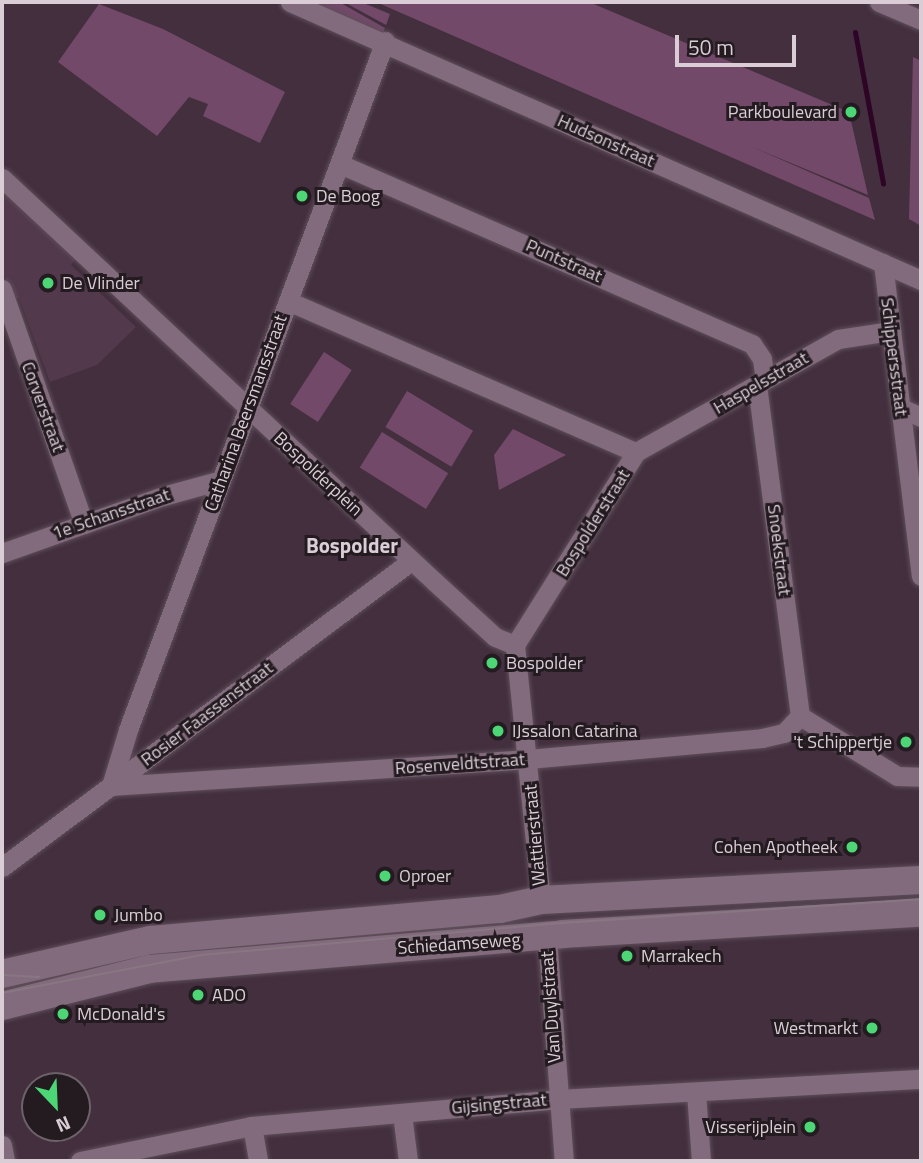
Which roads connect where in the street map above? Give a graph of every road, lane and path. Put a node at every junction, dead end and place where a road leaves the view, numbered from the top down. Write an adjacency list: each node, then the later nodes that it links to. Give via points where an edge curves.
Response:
1 (290, 2): 4 (street, Hudsonstraat)
2 (879, 2): 3 (street)
3 (921, 20)
4 (385, 41): 5 (street, Catharina Beersmansstraat); 7 (street, Hudsonstraat)
5 (340, 164): 10 (street, Catharina Beersmansstraat); 12 (street, Puntstraat, via 752,344 762,359)
6 (2, 178): 14 (street, Bospolderplein)
7 (883, 263): 8 (street, Hudsonstraat); 11 (street, Schippersstraat)
8 (921, 280)
9 (2, 289): 18 (street, Corverstraat)
10 (288, 301): 14 (street, Catharina Beersmansstraat); 16 (street, Bospolderstraat)
11 (891, 331): 12 (street, Haspelsstraat, via 838,339); 13 (street, Schippersstraat)
12 (761, 383): 16 (street, Haspelsstraat); 23 (street, Snoekstraat)
13 (901, 408): 15 (street); 21 (street, Schippersstraat)
14 (249, 409): 17 (street, Catharina Beersmansstraat); 20 (street, Bospolderplein)
15 (921, 417)
16 (636, 452): 22 (street, Bospolderstraat)
17 (222, 481): 18 (street, 1e Schansstraat, via 200,484); 26 (street, Catharina Beersmansstraat)
18 (85, 524): 19 (street, 1e Schansstraat)
19 (2, 553)
20 (411, 561): 22 (street, Bospolderplein, via 495,637); 26 (street, Rosier Faassenstraat)
21 (921, 576)
22 (515, 645): 24 (street, Wattierstraat)
23 (800, 716): 24 (street, Rosenveldtstraat, via 784,733 762,738); 25 (street, via 897,776)
24 (528, 759): 26 (street, Rosenveldtstraat); 29 (street, Wattierstraat)
25 (921, 777)
26 (111, 786): 27 (street, Rosier Faassenstraat)
27 (2, 867)
28 (921, 880): 29 (street, Schiedamseweg)
29 (541, 900): 32 (street, Schiedamseweg, via 500,909 152,940)
30 (921, 913): 31 (street, Schiedamseweg)
31 (547, 937): 33 (street, Schiedamseweg, via 149,969); 36 (street, Van Duylstraat)
32 (2, 974)
33 (2, 1006)
34 (921, 1079): 35 (street, Gijsingstraat)
35 (696, 1092): 36 (street, Gijsingstraat); 45 (street)
36 (559, 1099): 37 (street, Gijsingstraat); 44 (street, Van Duylstraat)
37 (402, 1114): 38 (street, Gijsingstraat); 43 (street)
38 (252, 1126): 41 (street, Gijsingstraat); 42 (street)
39 (2, 1146): 40 (street)
40 (5, 1161)
41 (80, 1161)
42 (258, 1161)
43 (408, 1161)
44 (564, 1161)
45 (701, 1161)

